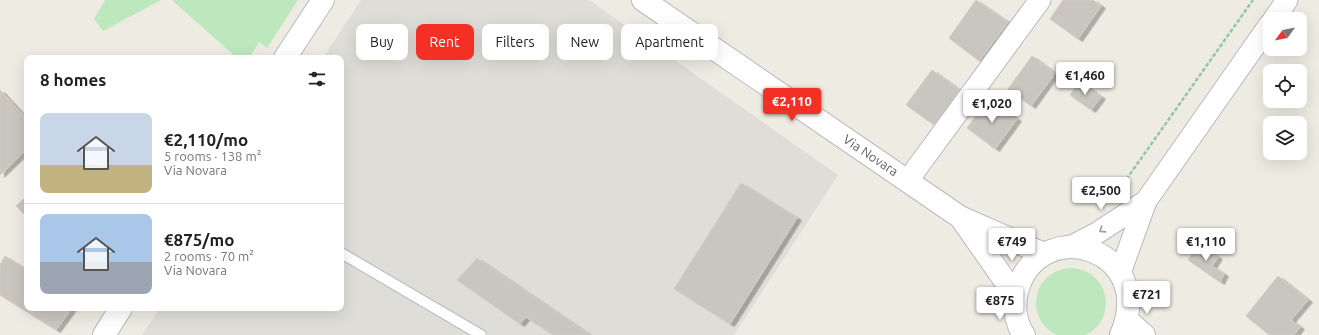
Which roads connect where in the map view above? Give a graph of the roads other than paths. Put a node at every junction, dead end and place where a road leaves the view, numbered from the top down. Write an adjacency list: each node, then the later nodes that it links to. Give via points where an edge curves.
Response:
1 (323, 0): 7 (street)
2 (643, 0): 8 (street, Via Novara)
3 (1040, 0): 8 (street)
4 (1287, 0): 5 (street)
5 (1279, 12)
6 (1263, 34): 9 (street)
7 (287, 55)
8 (908, 180): 10 (street, Via Novara)
9 (1146, 201): 11 (street, one-way to 11, via 1097,233); 14 (street)
10 (960, 217): 12 (street, Via Novara); 15 (street, Via Novara)
11 (1070, 247): 12 (street); 14 (street, via 1090,250 1107,259)
12 (1044, 254): 15 (street, via 1030,265 1021,279)
13 (344, 255): 19 (lane)
14 (1120, 273): 17 (street, via 1127,288 1129,304)
15 (1016, 295): 20 (street, via 1016,313)
16 (119, 311): 18 (street)
17 (1124, 328): 21 (street)
18 (104, 335)
19 (481, 335)
20 (1024, 335)
21 (1144, 335)

